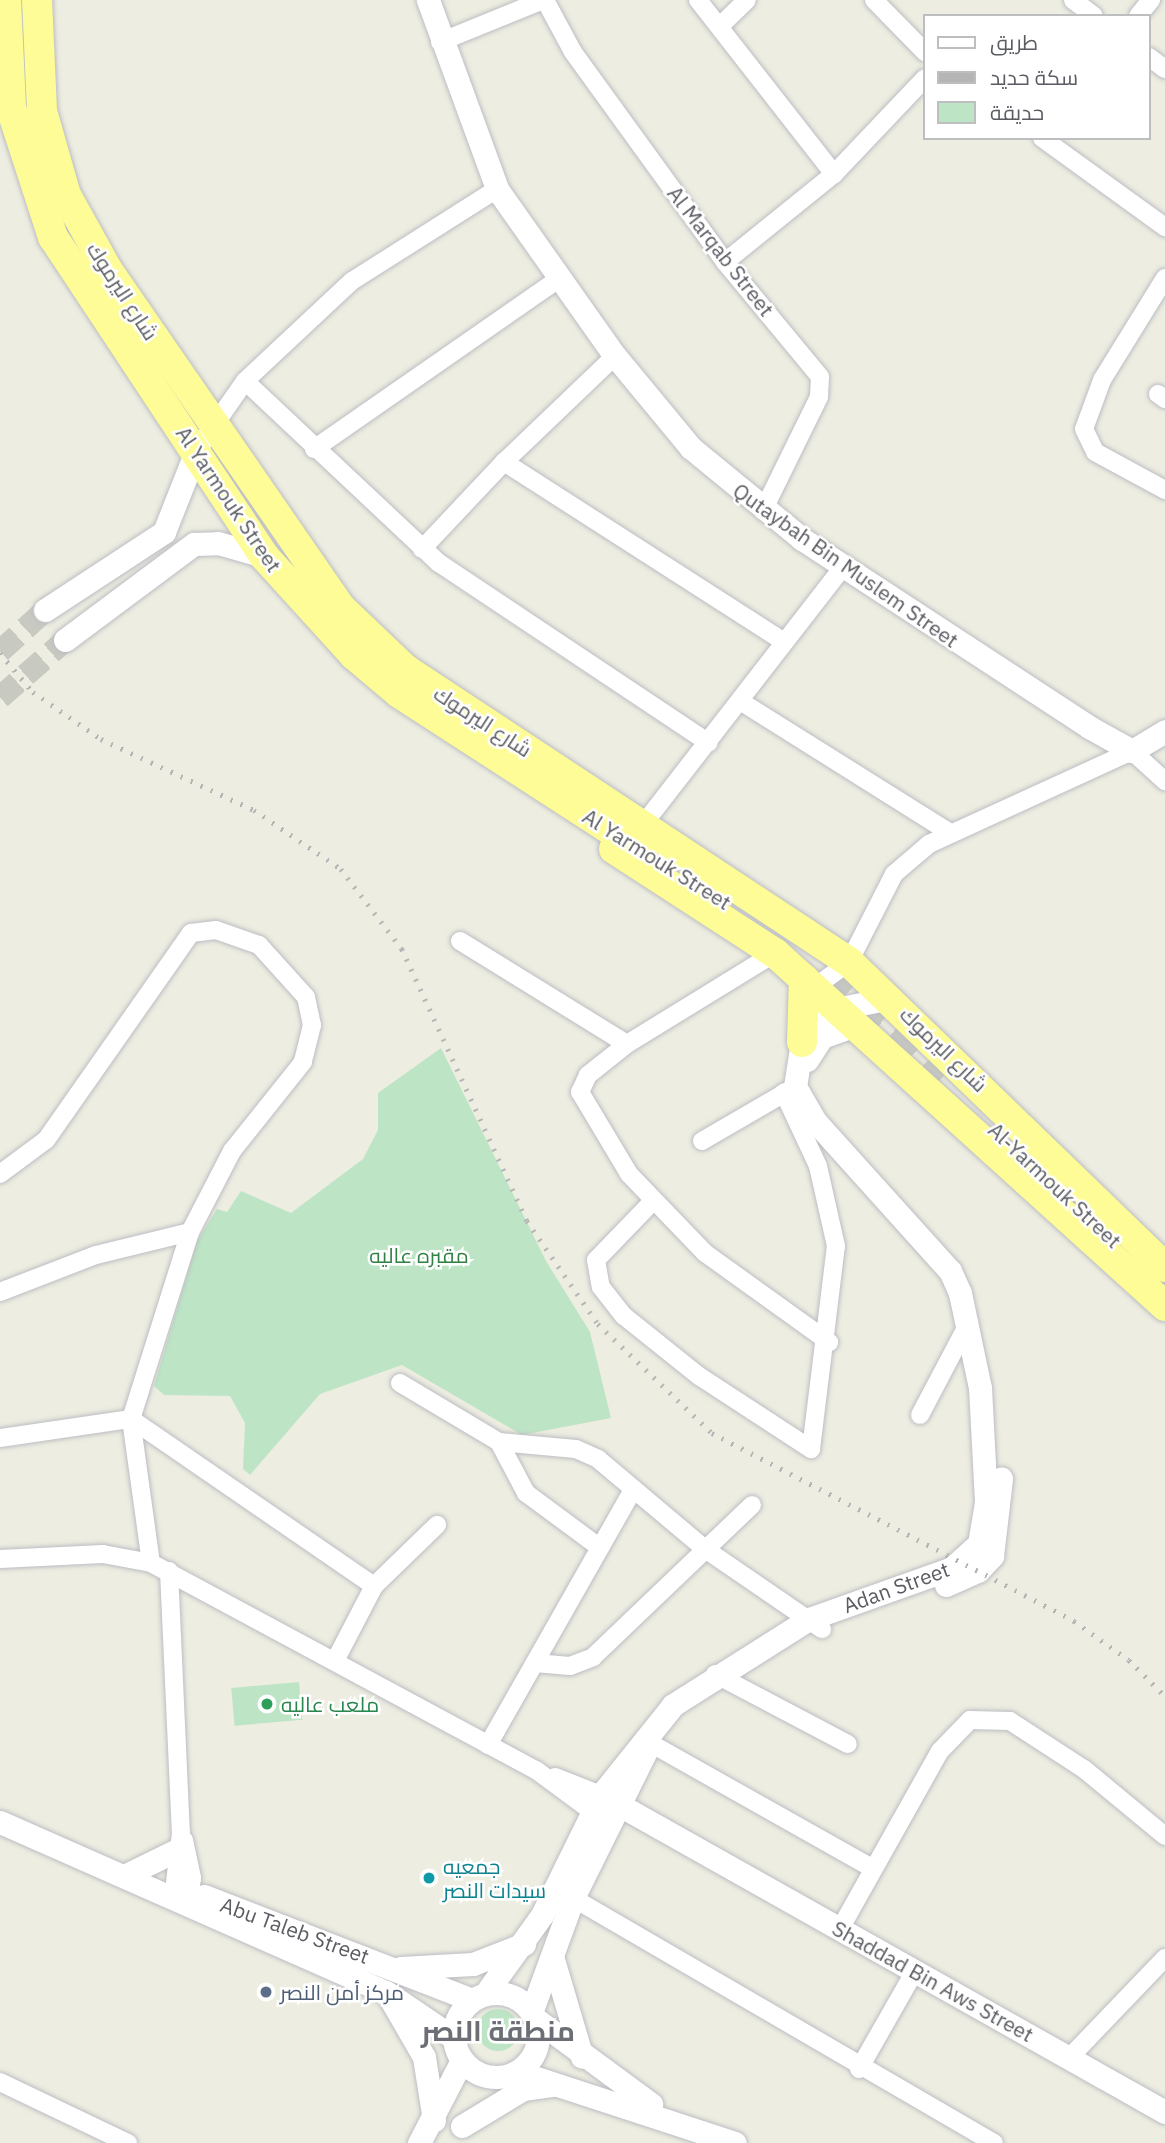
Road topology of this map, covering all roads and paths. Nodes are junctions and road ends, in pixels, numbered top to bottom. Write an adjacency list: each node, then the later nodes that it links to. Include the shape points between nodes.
1 (6, 0): 25 (highway, Al Yarmouk Street, via 11,108 38,202 77,277)
2 (37, 0): 25 (highway, شارع اليرموك, via 42,111 66,195)
3 (428, 0): 13 (street, Qutaybah Bin Muslem Street)
4 (544, 0): 13 (street); 20 (street, Al Marqab Street, via 573,51)
5 (698, 0): 12 (street)
6 (747, 0): 12 (street)
7 (874, 0): 14 (street)
8 (1073, 0): 10 (street)
9 (1151, 0): 11 (street)
10 (1091, 14)
11 (1140, 14)
12 (720, 26): 17 (street)
13 (440, 42): 18 (street, Qutaybah Bin Muslem Street)
14 (923, 50)
15 (923, 80): 17 (street)
16 (1045, 140): 19 (street)
17 (834, 174): 20 (street)
18 (497, 189): 22 (street, Qutaybah Bin Muslem Street); 24 (street, via 352,281)
19 (1165, 227)
20 (725, 262): 29 (street, Al Marqab Street, via 820,377 819,397)
21 (1165, 278): 28 (street, via 1101,380 1084,429 1095,452)
22 (559, 279): 23 (street, Qutaybah Bin Muslem Street); 26 (street)
23 (615, 356): 27 (street); 29 (street, Qutaybah Bin Muslem Street, via 691,448)
24 (245, 382): 25 (street); 26 (street)
25 (203, 438): 31 (highway, Al Yarmouk Street); 33 (street, via 180,505 164,532); 42 (highway, شارع اليرموك, via 329,592 405,669)
26 (314, 449): 30 (street)
27 (505, 462): 30 (street); 35 (street)
28 (1165, 490)
29 (763, 511): 32 (street, Qutaybah Bin Muslem Street)
30 (422, 548): 39 (street)
31 (264, 556): 34 (street, via 218,543 194,544); 37 (highway, Al Yarmouk Street, via 354,655)
32 (842, 568): 35 (street); 40 (street, Qutaybah Bin Muslem Street)
33 (45, 610)
34 (65, 640)
35 (783, 642): 36 (street)
36 (740, 701): 39 (street); 43 (street)
37 (451, 731): 45 (highway, via 470,756); 46 (highway, Al Yarmouk Street, via 786,940)
38 (1165, 731): 40 (street)
39 (709, 743): 42 (street)
40 (1132, 751): 41 (street); 43 (street)
41 (1165, 781)
42 (642, 826): 46 (highway, شارع اليرموك)
43 (949, 832): 46 (street, via 900,867)
44 (460, 941): 50 (street)
45 (775, 953): 46 (highway); 50 (street)
46 (831, 988): 47 (highway, شارع اليرموك); 47 (street); 49 (highway); 51 (highway); 53 (street, via 822,1037)
47 (891, 998): 48 (highway, شارع اليرموك)
48 (933, 1037): 51 (highway, via 911,1048); 58 (highway, شارع اليرموك)
49 (802, 1042): 53 (street)
50 (627, 1044): 56 (street, via 588,1075 580,1092 603,1139)
51 (901, 1064): 61 (highway)
52 (942, 1078): 60 (highway, Al-Yarmouk Street)
53 (794, 1088): 54 (street); 62 (street, Adan Street, via 815,1121 950,1272); 63 (street, via 833,1221); 78 (street, Adan Street, via 966,1280 989,1342 999,1432 1000,1525 986,1564)
54 (702, 1141)
55 (0, 1174): 57 (street, via 46,1140 191,933 231,934 266,950 297,983 311,1012 311,1038 296,1075 239,1141)
56 (653, 1201): 63 (street, via 719,1267); 63 (street, via 596,1259 601,1287 624,1316 699,1376 811,1448)
57 (190, 1232): 59 (street, via 96,1255); 66 (street)
58 (1165, 1267)
59 (0, 1292)
60 (1165, 1294)
61 (1165, 1306)
62 (969, 1322): 65 (street); 78 (street, Adan Street, via 984,1433 979,1544 952,1568)
63 (829, 1342)
64 (400, 1383): 68 (street)
65 (920, 1415)
66 (131, 1419): 67 (street); 75 (street); 77 (street)
67 (0, 1438)
68 (499, 1442): 69 (street, via 576,1449 610,1467); 72 (street, via 526,1493)
69 (632, 1492): 72 (street); 73 (street)
70 (752, 1505): 73 (street)
71 (437, 1525): 77 (street)
72 (599, 1547): 80 (street)
73 (705, 1549): 78 (street); 80 (street, via 593,1657 570,1666)
74 (0, 1559): 75 (street, Shaddad Bin Aws Street, via 103,1554)
75 (151, 1563): 76 (street, Shaddad Bin Aws Street)
76 (169, 1571): 79 (street, Shaddad Bin Aws Street); 88 (street)
77 (374, 1586): 79 (street)
78 (815, 1624): 81 (street, Adan Street)
79 (336, 1659): 84 (street, Shaddad Bin Aws Street)
80 (535, 1663): 84 (street)
81 (720, 1677): 82 (street, Adan Street); 83 (street); 85 (street, Adan Street, via 655,1723)
82 (650, 1743): 85 (street, Adan Street); 89 (street)
83 (848, 1744)
84 (488, 1745): 85 (street, Shaddad Bin Aws Street)
85 (606, 1807): 92 (street, Adan Street); 93 (street, Shaddad Bin Aws Street); 94 (street, Adan Street)
86 (0, 1822): 90 (street, Abu Taleb Street)
87 (1165, 1836): 89 (street, via 1010,1721 982,1717 951,1736)
88 (180, 1841): 90 (street); 91 (street)
89 (870, 1867): 93 (street)
90 (126, 1875): 91 (street, Abu Taleb Street)
91 (177, 1894): 97 (street, Abu Taleb Street); 99 (street, Abu Taleb Street)
92 (573, 1898): 95 (street, Adan Street); 105 (street, via 714,1975)
93 (840, 1929): 98 (street, Shaddad Bin Aws Street)
94 (524, 1944): 97 (street, via 473,1964); 100 (street, Adan Street)
95 (552, 1955): 101 (street, Adan Street); 103 (street)
96 (1165, 1958): 104 (street)
97 (395, 1968): 100 (street, Abu Taleb Street)
98 (915, 1971): 104 (street, Shaddad Bin Aws Street); 105 (street)
99 (386, 1992): 102 (street, Abu Taleb Street); 110 (street, via 424,2057)
100 (478, 1996): 101 (street, via 518,1998); 102 (street)
101 (534, 2015): 103 (street); 106 (street, via 532,2058)
102 (458, 2049): 106 (street, via 483,2074); 110 (street)
103 (582, 2057): 111 (street)
104 (1070, 2057): 109 (street, Shaddad Bin Aws Street)
105 (859, 2069): 116 (street)
106 (514, 2073): 108 (street); 112 (street)
107 (0, 2082): 113 (street)
108 (559, 2084): 111 (street); 112 (street, via 523,2089)
109 (1165, 2112)
110 (434, 2120): 114 (street)
111 (687, 2125): 115 (street)
112 (456, 2134)
113 (128, 2143)
114 (419, 2143)
115 (735, 2143)
116 (994, 2143)

